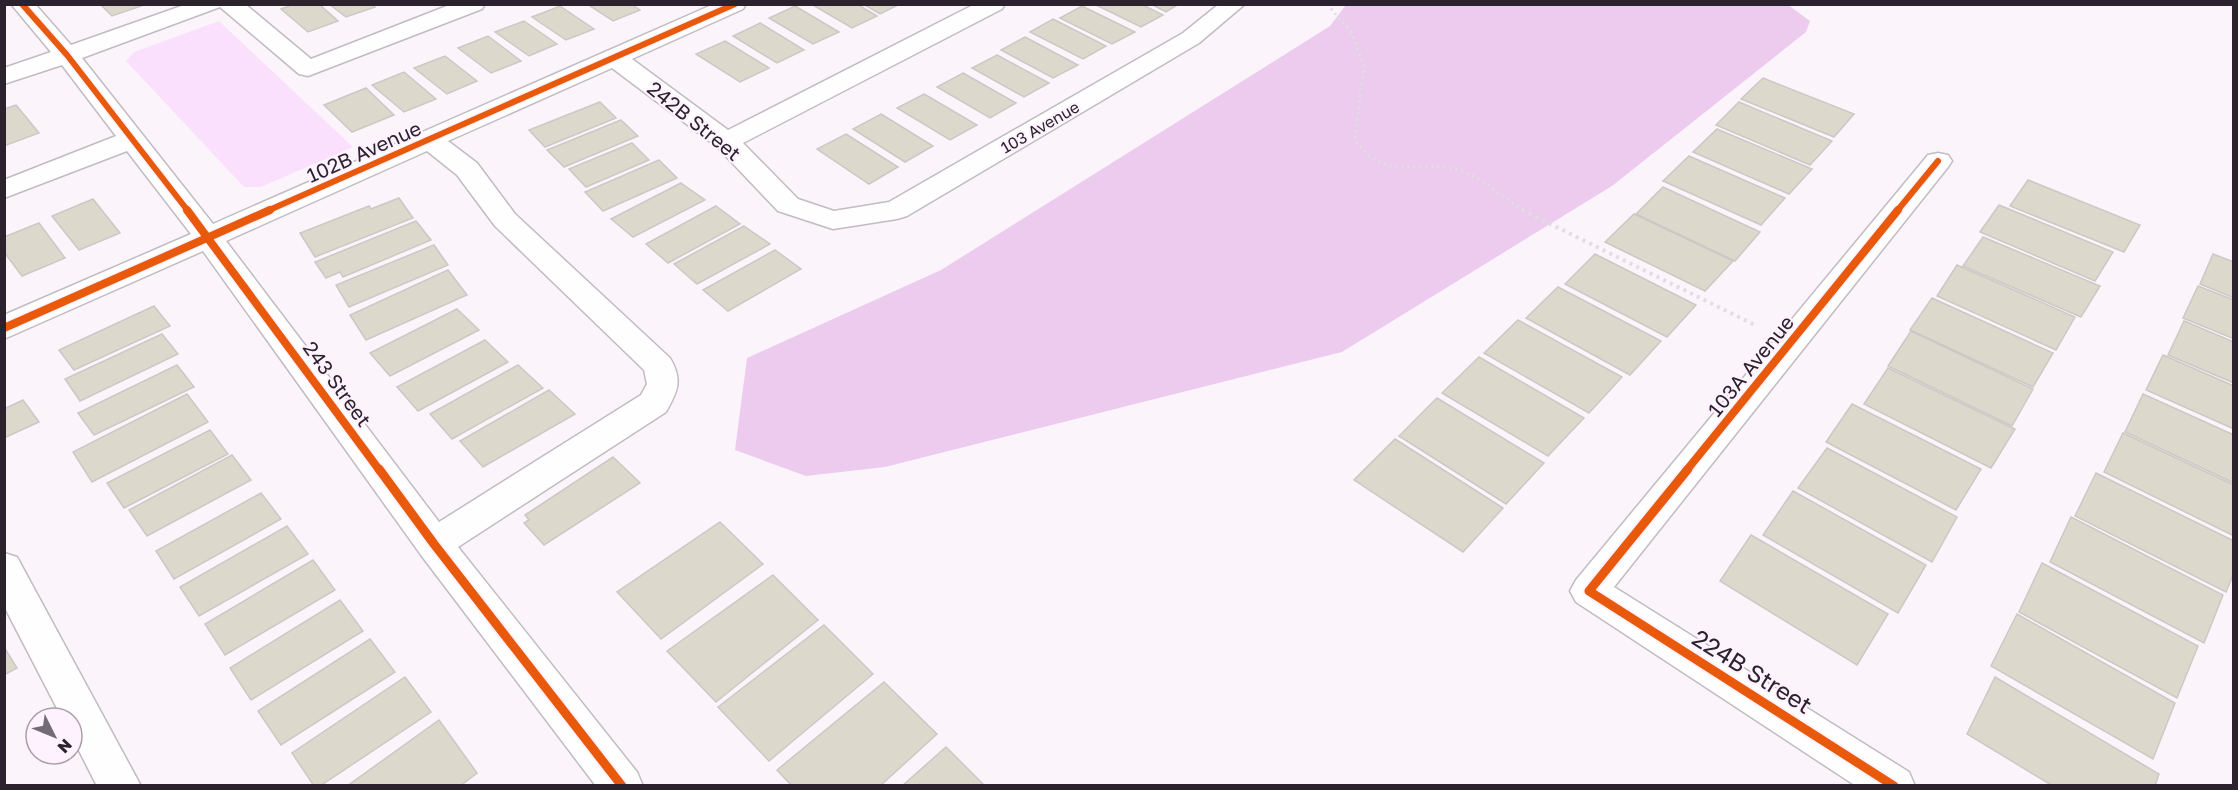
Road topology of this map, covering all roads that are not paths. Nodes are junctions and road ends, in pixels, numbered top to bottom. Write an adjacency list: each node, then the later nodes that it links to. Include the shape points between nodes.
1 (22, 4): 8 (street, 243 Street)
2 (211, 4): 8 (street)
3 (230, 4): 4 (street, via 309,69)
4 (474, 4)
5 (735, 4): 9 (street, 102B Avenue)
6 (994, 4): 13 (street)
7 (1234, 4): 16 (street, 103 Avenue, via 1191,38 897,210)
8 (67, 55): 10 (street); 11 (street, 243 Street)
9 (615, 58): 12 (street, 102B Avenue); 13 (street, 242B Street)
10 (4, 77)
11 (131, 140): 15 (street); 17 (street, 243 Street)
12 (431, 141): 17 (street, 102B Avenue); 19 (street, via 467,169 505,220 659,366 663,384 654,403)
13 (726, 141): 16 (street, 242B Street, via 788,205)
14 (1938, 161): 21 (street, 103A Avenue)
15 (4, 190)
16 (833, 220)
17 (208, 238): 18 (street, 102B Avenue); 19 (street, 243 Street)
18 (4, 328)
19 (434, 544): 23 (street, 243 Street)
20 (4, 568): 22 (street)
21 (1589, 591): 24 (street, 224B Street)
22 (120, 786)
23 (622, 786)
24 (1894, 786)

